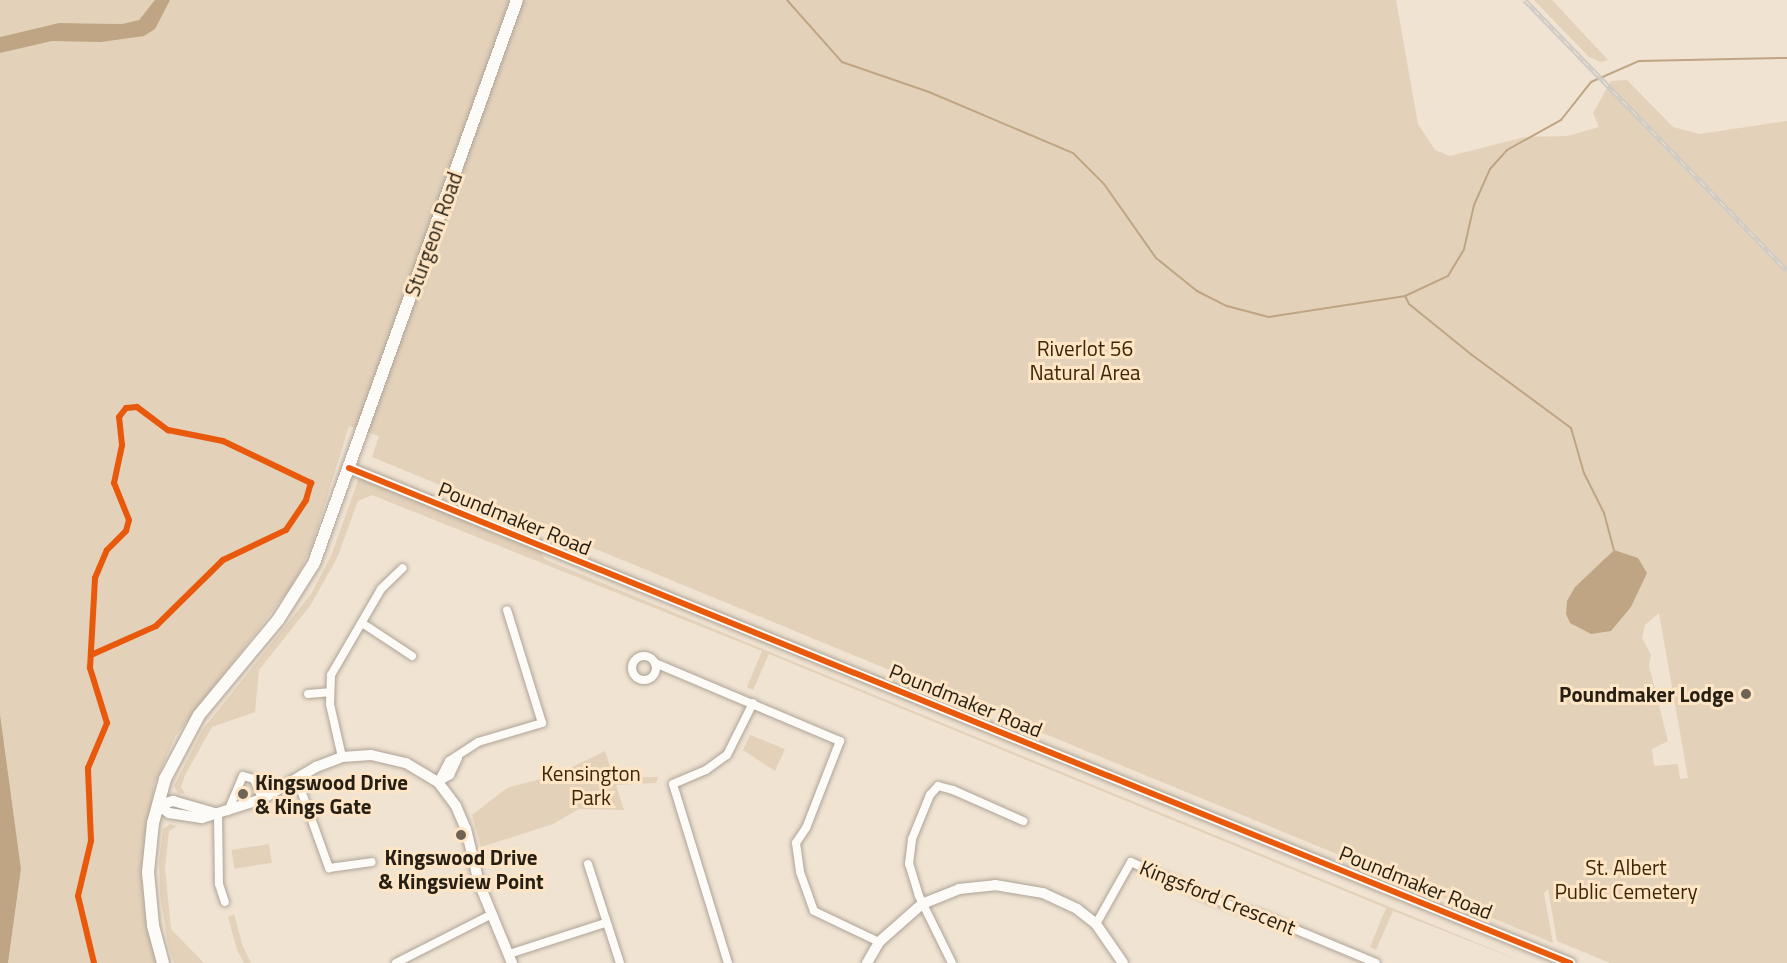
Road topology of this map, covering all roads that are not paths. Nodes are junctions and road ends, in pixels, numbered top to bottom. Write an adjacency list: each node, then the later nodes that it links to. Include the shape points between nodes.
1 (517, 0): 2 (main road, Sturgeon Road)
2 (349, 468): 15 (main road, Sturgeon Road, via 306,579 192,726 174,758); 35 (street, Poundmaker Road)
3 (403, 567): 5 (street, via 381,589)
4 (507, 610): 13 (street, via 542,723 478,742 458,758 450,775)
5 (362, 623): 6 (street); 8 (street, via 337,659)
6 (412, 656)
7 (655, 663): 10 (street)
8 (329, 692): 9 (street); 11 (street)
9 (308, 694)
10 (753, 703): 25 (street, via 840,741 806,828 796,843 800,872 814,911); 31 (street, via 727,755 706,770 673,784)
11 (342, 757): 12 (street); 13 (street, via 389,757)
12 (297, 779): 14 (street); 18 (street, via 329,868)
13 (438, 782): 22 (street, via 462,819)
14 (262, 799): 16 (street); 16 (street, via 254,779 243,776)
15 (158, 805): 16 (street, via 173,801); 28 (main road, Sturgeon Road, via 149,854 148,887)
16 (223, 813): 20 (street, via 219,884)
17 (1023, 821): 21 (street, via 938,786 930,795 910,847 910,872)
18 (372, 862)
19 (588, 864): 23 (street)
20 (225, 902)
21 (922, 904): 24 (street, via 959,889 1007,885 1055,897); 25 (street); 33 (street)
22 (492, 914): 26 (street); 29 (street)
23 (605, 923): 26 (street); 30 (street)
24 (1096, 924): 27 (street, Kingsford Crescent, via 1131,862 1193,892 1263,916); 34 (street)
25 (879, 942): 32 (street)
26 (511, 958)
27 (1372, 962)
28 (163, 963)
29 (397, 963)
30 (620, 963)
31 (728, 963)
32 (867, 963)
33 (952, 963)
34 (1123, 963)
35 (1570, 963)

